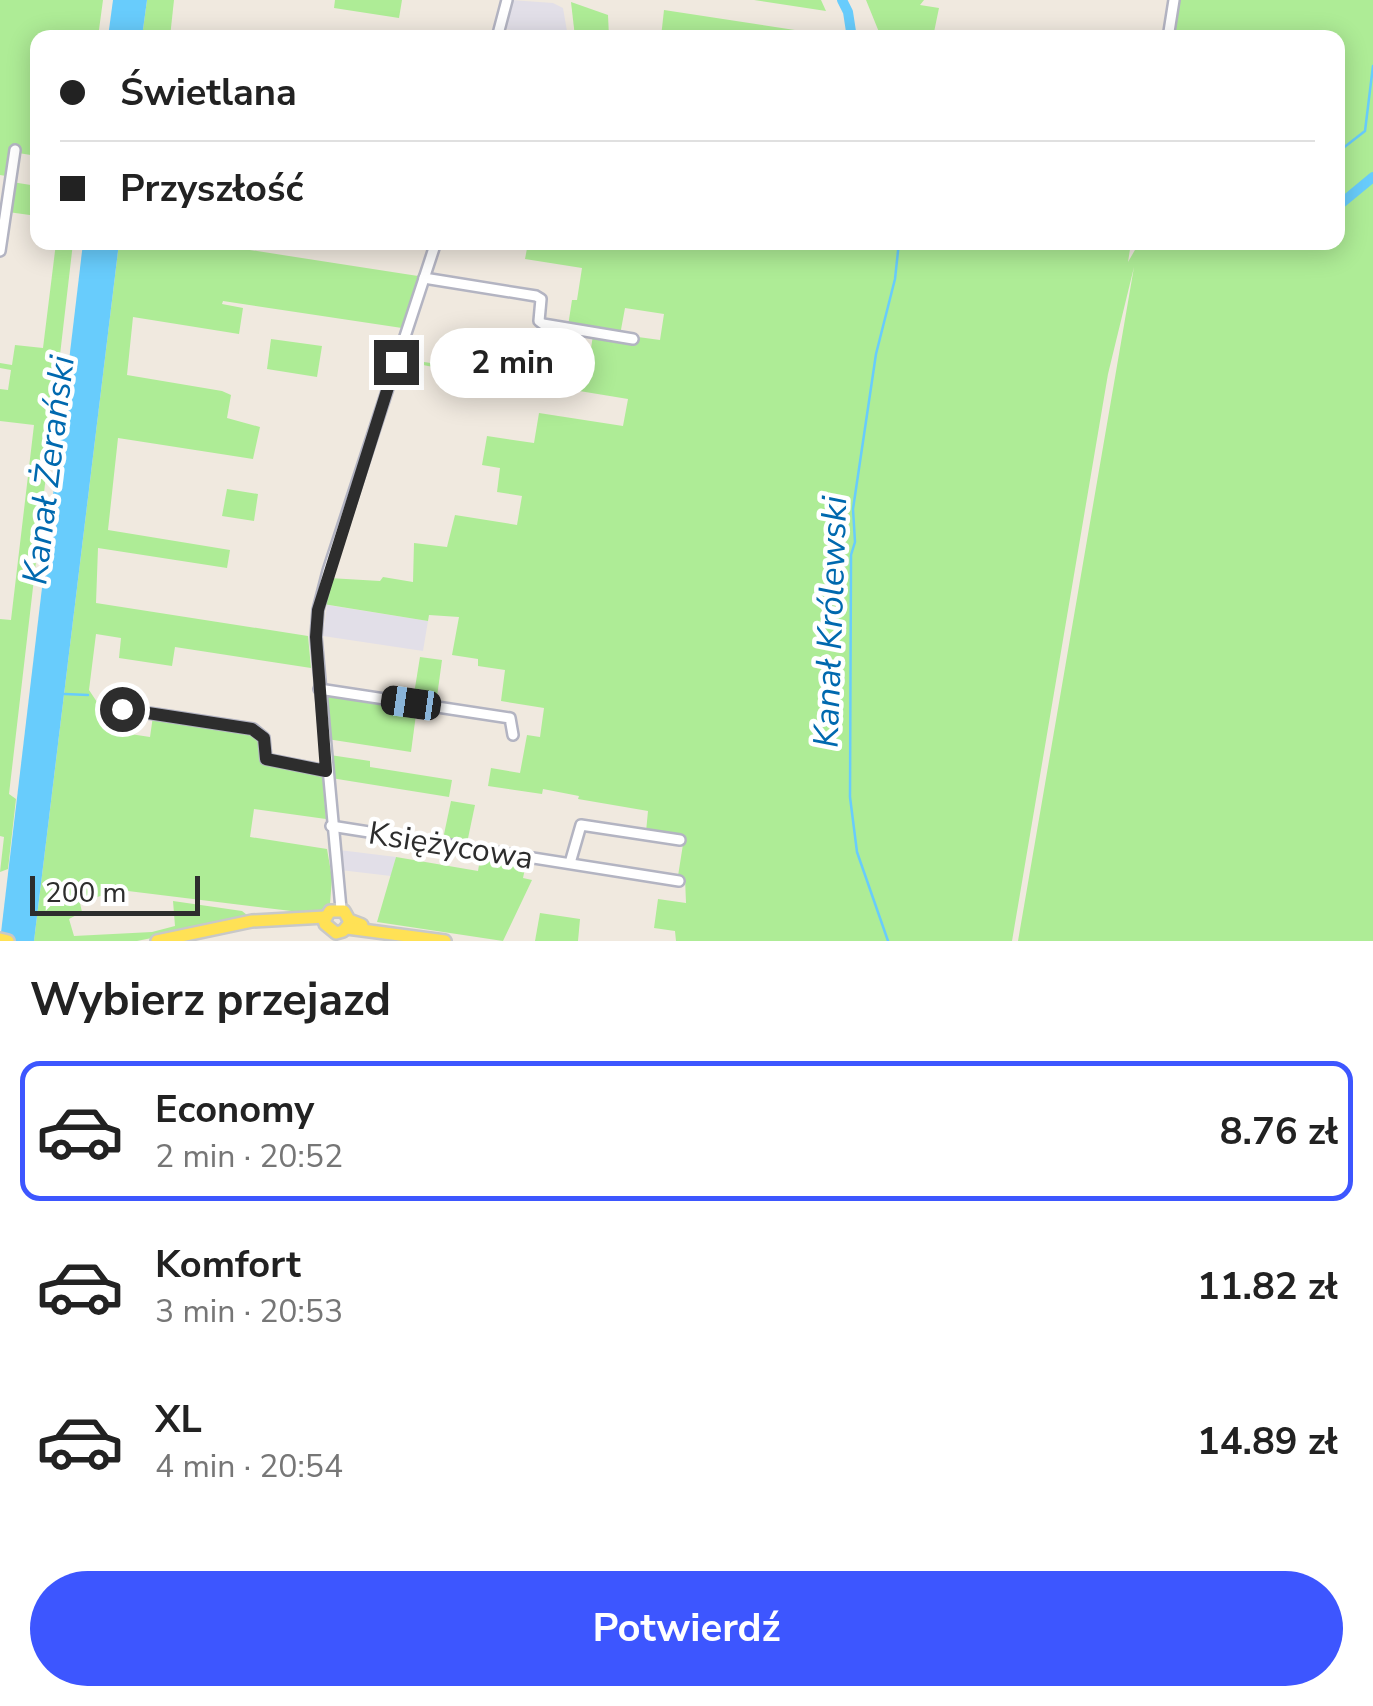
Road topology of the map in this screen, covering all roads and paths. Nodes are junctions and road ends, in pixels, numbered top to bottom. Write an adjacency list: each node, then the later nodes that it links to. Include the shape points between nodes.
1 (507, 0): 3 (street)
2 (1174, 0): 4 (street)
3 (499, 30)
4 (1169, 30)
5 (15, 150): 7 (street)
6 (433, 250): 8 (street)
7 (0, 251)
8 (424, 278): 9 (street, via 536,296 542,299 542,324); 10 (street, via 322,592)
9 (632, 340)
10 (318, 689): 12 (street, via 510,718); 13 (street)
11 (122, 709): 13 (street, via 252,729 264,738 266,759)
12 (513, 735)
13 (326, 771): 14 (street)
14 (331, 826): 16 (street, Księżycowa); 18 (street)
15 (680, 840): 16 (street, Księżycowa, via 581,826)
16 (570, 863): 17 (street, Księżycowa)
17 (679, 881)
18 (338, 925): 21 (main road, via 252,921); 22 (main road)
19 (0, 939): 20 (main road)
20 (8, 941)
21 (157, 941)
22 (445, 941)

